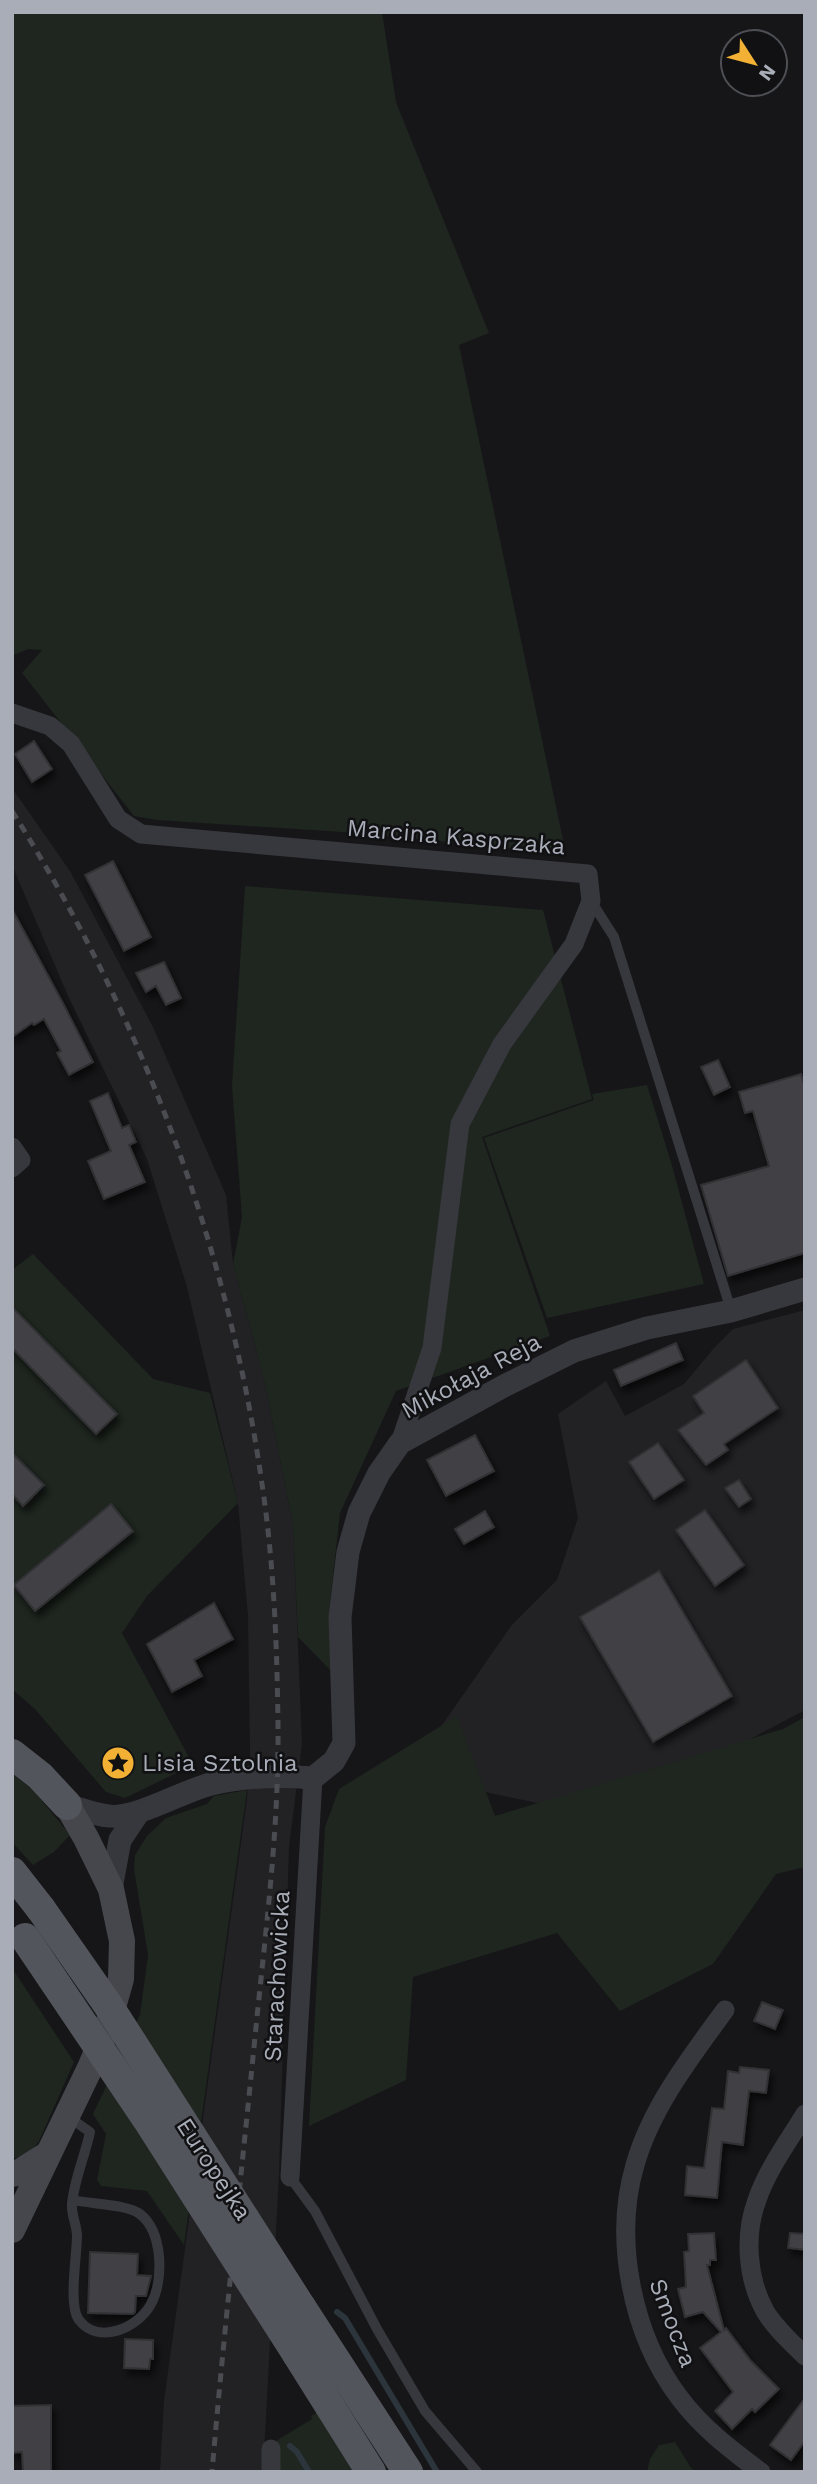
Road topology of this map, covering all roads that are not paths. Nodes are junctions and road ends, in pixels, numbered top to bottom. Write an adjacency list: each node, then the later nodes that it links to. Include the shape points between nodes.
1 (12, 713): 2 (street, Marcina Kasprzaka, via 50,726 71,744 118,819 141,834 588,874)
2 (591, 901): 6 (lane, via 614,937); 7 (street, via 574,944 502,1044 460,1124 432,1348)
3 (12, 1147): 4 (street, via 22,1160)
4 (12, 1168)
5 (805, 1289): 6 (street, Mikołaja Reja)
6 (731, 1311): 7 (street, Mikołaja Reja, via 647,1328 574,1351)
7 (400, 1443): 9 (street, Mikołaja Reja, via 359,1513 348,1552 340,1617 344,1743 334,1761)
8 (12, 1754): 10 (main road)
9 (313, 1778): 11 (street, via 266,1776 212,1784); 20 (street, Starachowicka)
10 (67, 1805): 11 (street, via 111,1817); 13 (main road)
11 (138, 1813): 13 (street, via 120,1840)
12 (12, 1872): 27 (main road, Europejka, bridge, via 108,2005)
13 (111, 1889): 17 (main road, via 122,1941 121,1979 108,2025)
14 (19, 1930): 26 (main road, Europejka, bridge, via 140,2108)
15 (725, 2010): 29 (street, Smocza, via 653,2119 635,2165 624,2218 626,2263 635,2302 668,2382 707,2428)
16 (805, 2114): 23 (street, via 756,2201 750,2236 750,2266 765,2311)
17 (66, 2116): 18 (main road); 21 (lane, via 90,2132)
18 (48, 2154): 19 (main road); 22 (main road)
19 (12, 2174)
20 (290, 2177): 28 (lane, via 315,2211 425,2412)
21 (72, 2200): 21 (lane, via 77,2232 74,2307 80,2321 97,2332 116,2332 150,2306 158,2284 157,2243 142,2215 131,2209)
22 (12, 2230)
23 (805, 2356)
24 (271, 2449): 25 (street)
25 (271, 2472)
26 (371, 2472)
27 (408, 2472)
28 (477, 2472)
29 (761, 2472)

